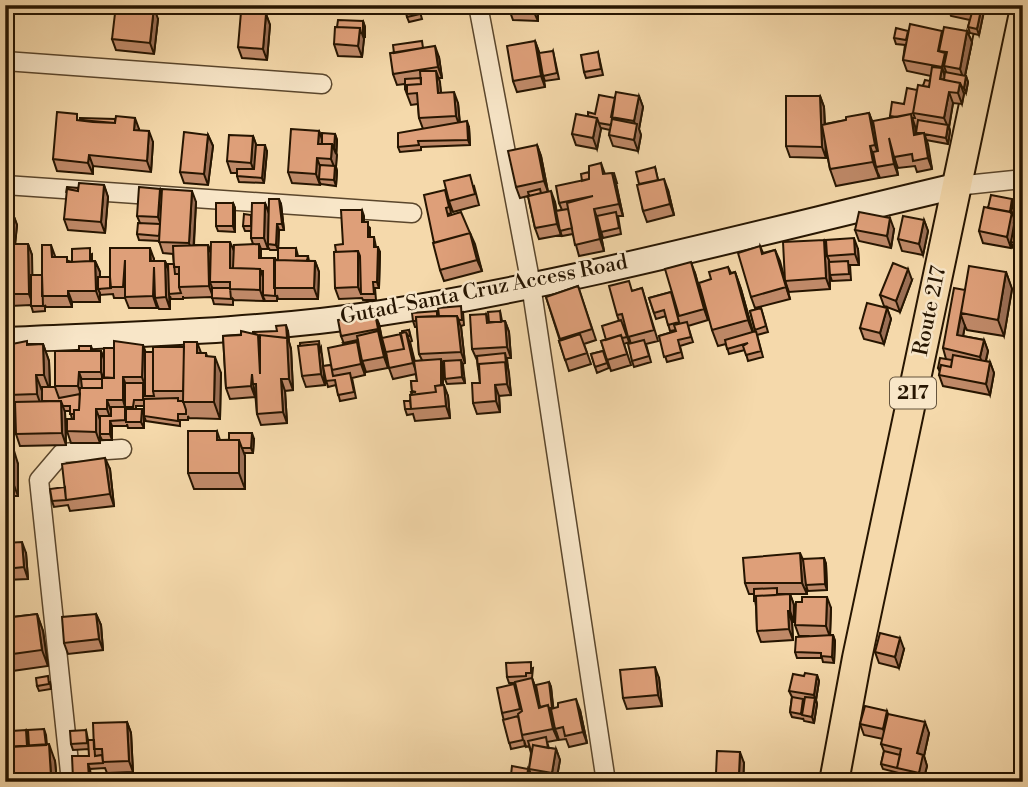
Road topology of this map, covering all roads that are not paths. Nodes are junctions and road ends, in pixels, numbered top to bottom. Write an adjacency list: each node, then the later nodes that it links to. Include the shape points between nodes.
1 (478, 5): 9 (street)
2 (995, 5): 7 (main road, Route 217 / 217)
3 (5, 61): 4 (street)
4 (322, 84)
5 (1023, 179): 7 (street)
6 (5, 185): 8 (street)
7 (956, 186): 9 (main road, Gutad-Santa Cruz Access Road); 14 (main road, Route 217 / 217)
8 (412, 213)
9 (531, 285): 10 (main road, Gutad-Santa Cruz Access Road, via 381,313 256,328); 13 (street)
10 (5, 340)
11 (122, 449): 12 (street, via 62,453 39,480)
12 (71, 782)
13 (606, 782)
14 (834, 782)

